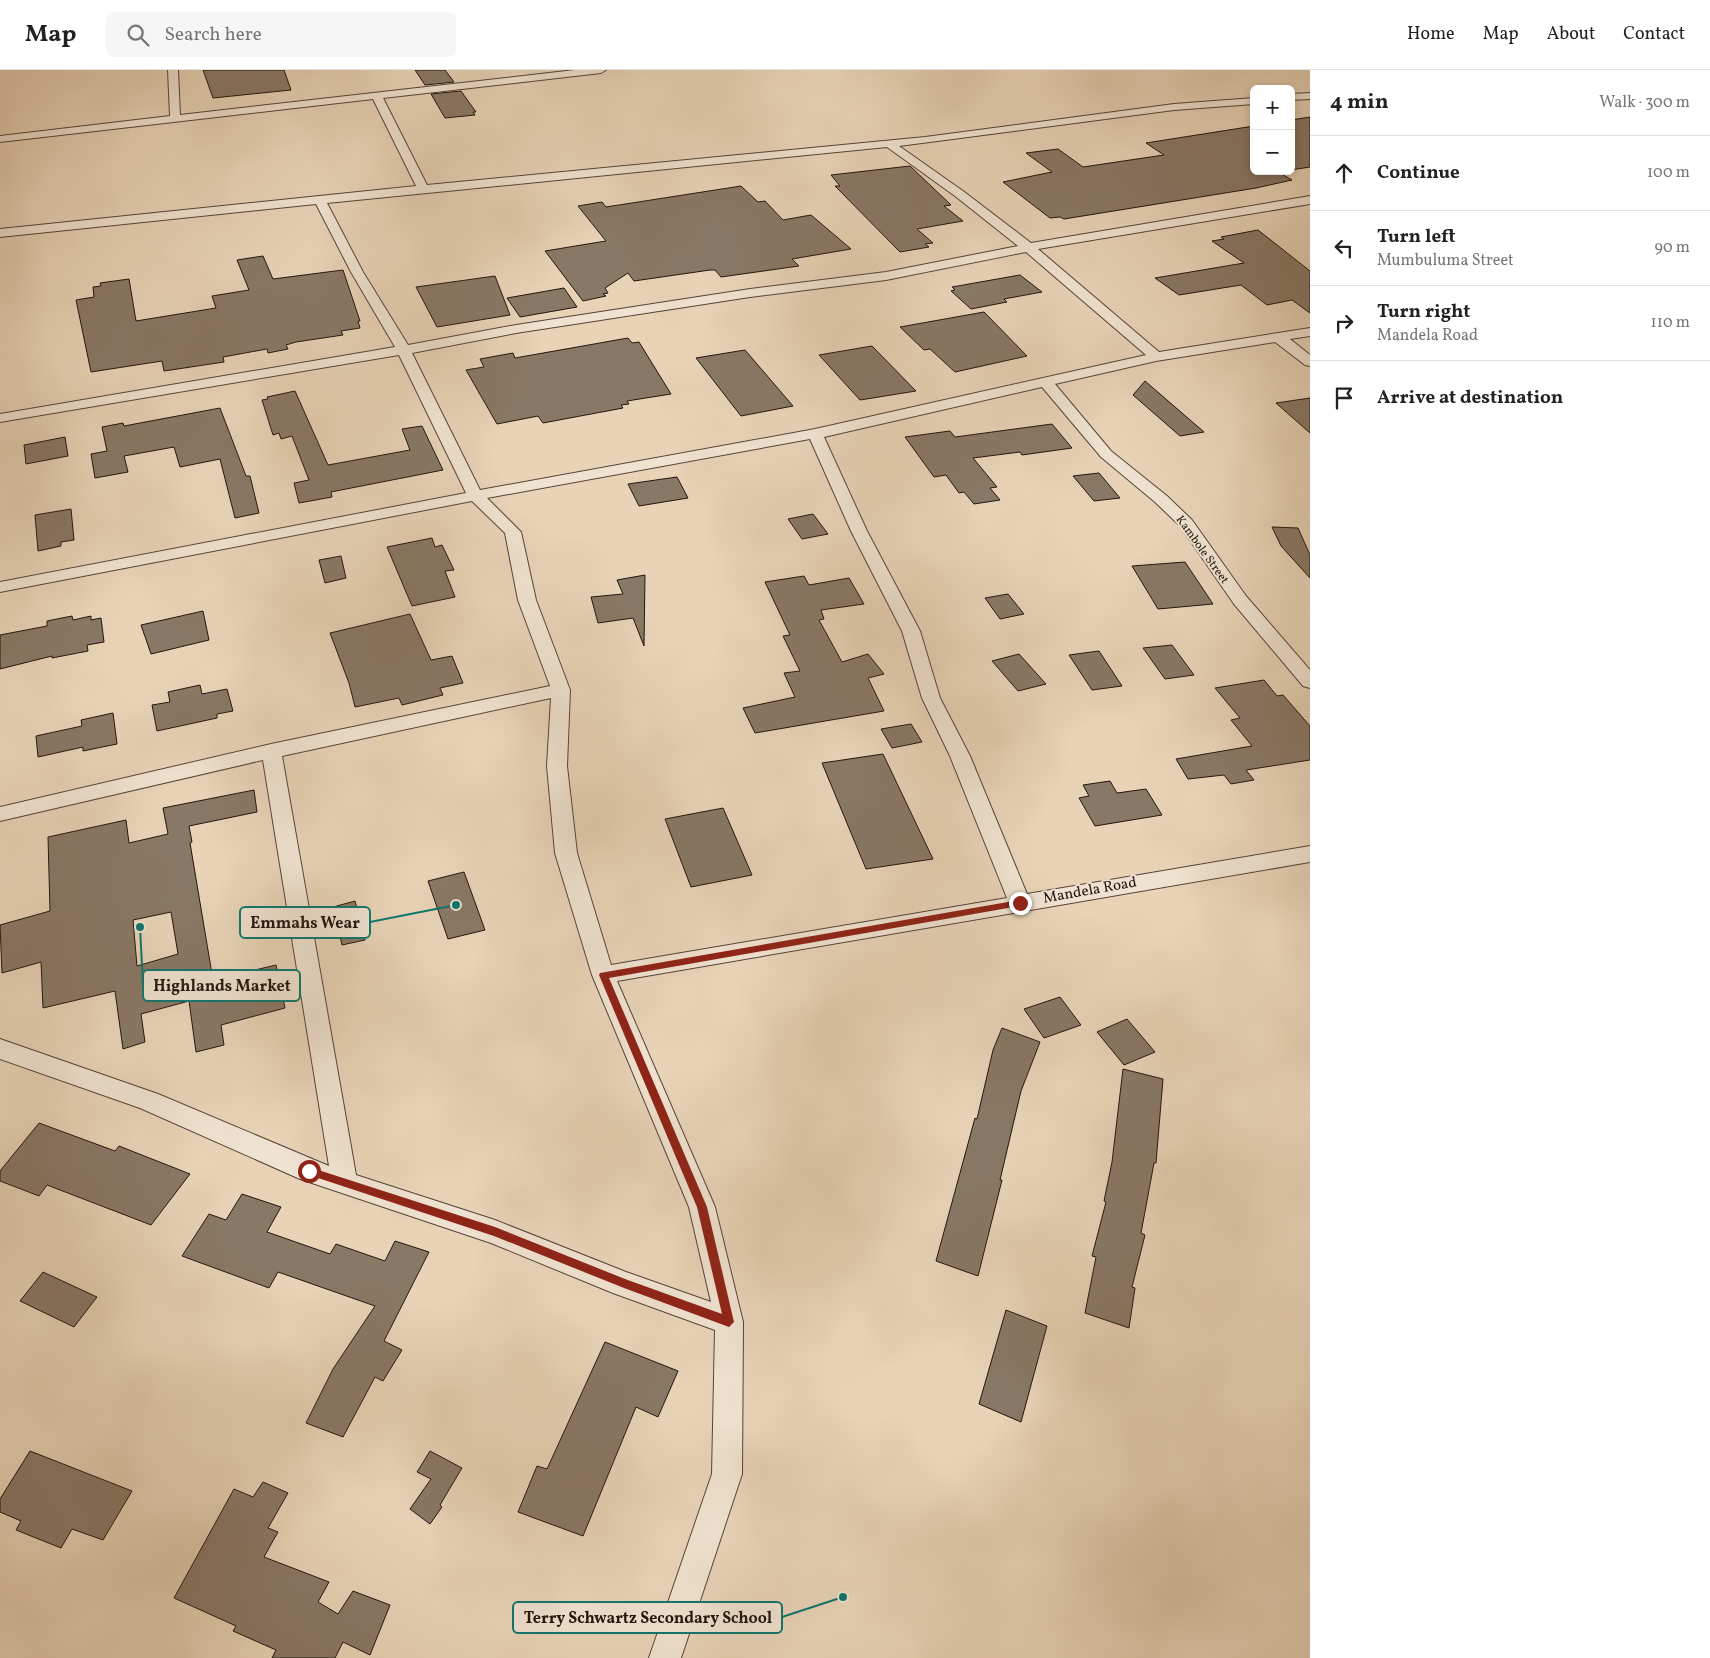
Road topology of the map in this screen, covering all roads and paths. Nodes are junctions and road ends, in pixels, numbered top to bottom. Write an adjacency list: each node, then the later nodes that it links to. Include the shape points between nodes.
1 (172, 70): 7 (street)
2 (601, 70): 3 (street)
3 (377, 96): 7 (street); 10 (street)
4 (1310, 96): 5 (street)
5 (1295, 98)
6 (1250, 101): 9 (street, via 1165,108)
7 (175, 119): 8 (street)
8 (0, 139)
9 (889, 144): 10 (street); 14 (street, via 962,194)
10 (423, 189): 11 (street)
11 (320, 200): 13 (street); 17 (street, via 357,272)
12 (1310, 200): 14 (street)
13 (0, 233)
14 (1030, 247): 17 (street, via 886,276 750,293 516,329); 18 (street)
15 (1310, 332): 16 (street)
16 (1278, 337): 18 (street); 19 (street)
17 (404, 350): 21 (street); 23 (street)
18 (1156, 357): 20 (street)
19 (1310, 362)
20 (1045, 382): 22 (street); 25 (street, Kambole Street, via 1106,454 1186,524 1240,600)
21 (0, 418)
22 (815, 434): 23 (street); 30 (street, via 858,531 912,631 932,698 960,756)
23 (475, 495): 24 (street); 26 (street, via 512,532 527,600)
24 (0, 587)
25 (1310, 682)
26 (561, 690): 27 (street); 31 (street, via 558,766 566,854)
27 (271, 751): 28 (street); 33 (street)
28 (0, 814)
29 (1310, 854): 30 (street, Mandela Road)
30 (1020, 903): 31 (street, Mandela Road)
31 (603, 975): 34 (street, via 702,1207)
32 (0, 1049): 33 (street, via 149,1101 309,1171)
33 (344, 1182): 34 (street, via 495,1232)
34 (729, 1322): 35 (street, via 727,1474)
35 (665, 1658)

